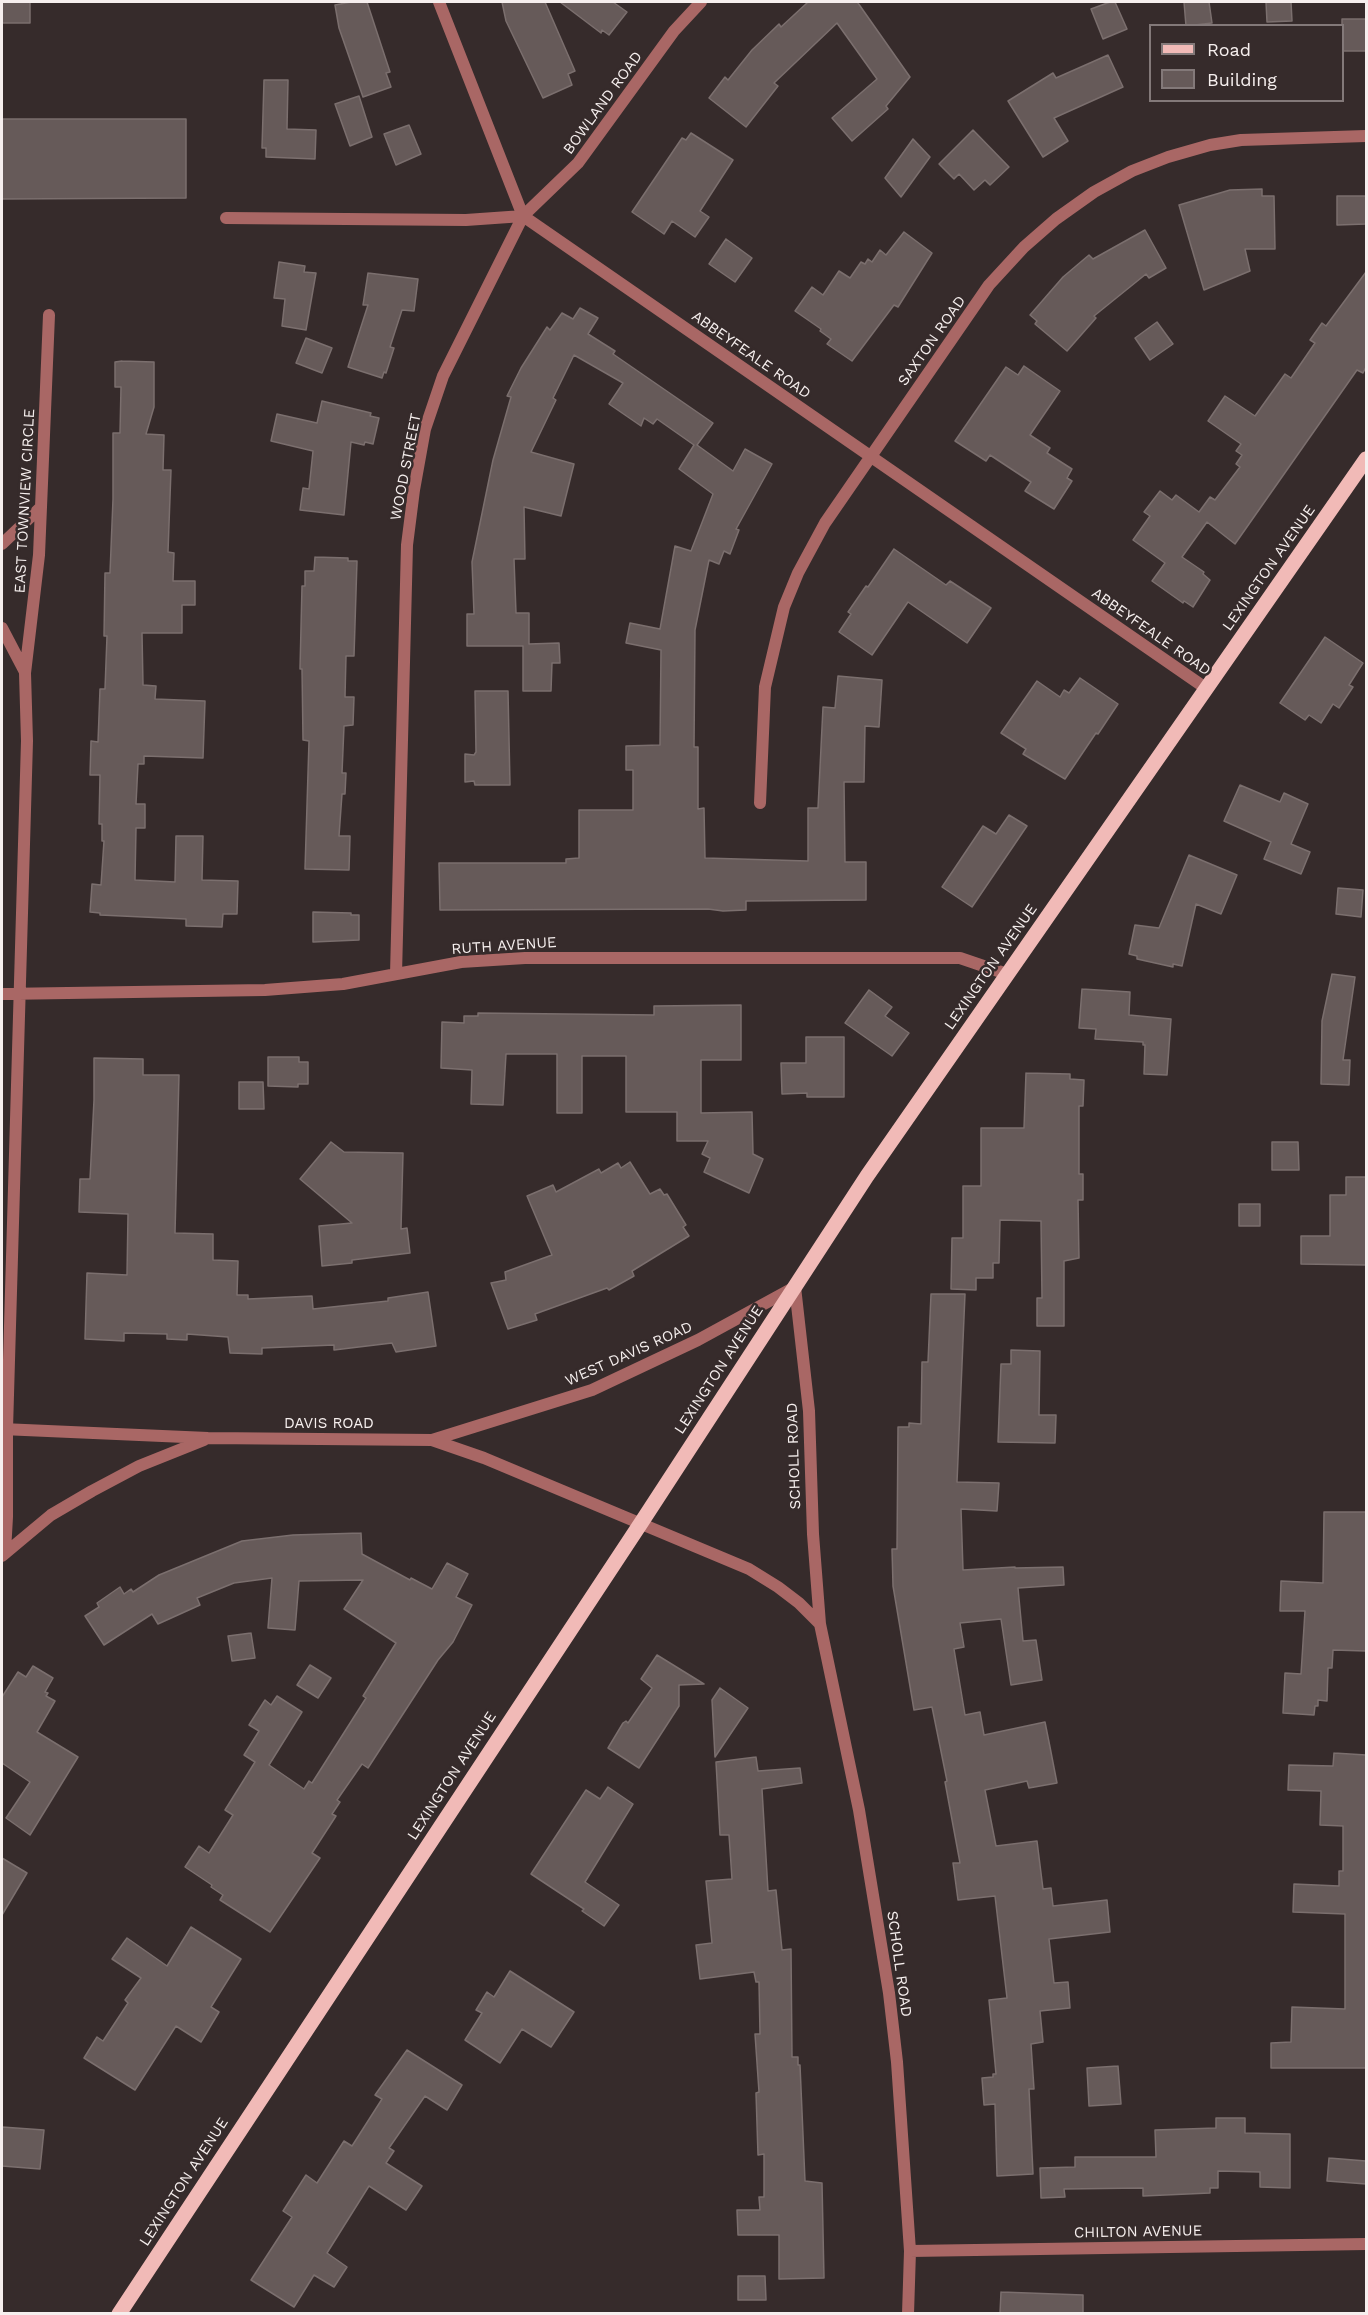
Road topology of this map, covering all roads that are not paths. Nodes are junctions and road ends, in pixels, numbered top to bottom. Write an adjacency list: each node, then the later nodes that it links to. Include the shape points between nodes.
1 (440, 2): 4 (street)
2 (701, 2): 4 (street, BOWLAND ROAD, via 674,31 578,163)
3 (1366, 136): 7 (street, SAXTON ROAD, via 1271,138 1210,145 1132,171 1094,192 1024,247 989,285)
4 (523, 216): 5 (street, via 466,220); 7 (street, ABBEYFEALE ROAD); 15 (street, WOOD STREET, via 443,376 425,429 414,490 407,545)
5 (226, 218)
6 (49, 315): 9 (street, EAST TOWNVIEW CIRCLE)
7 (871, 456): 13 (street, ABBEYFEALE ROAD); 14 (street, SAXTON ROAD, via 825,523 784,607 765,687)
8 (1364, 464): 13 (main road, LEXINGTON AVENUE)
9 (41, 507): 10 (street); 12 (street, EAST TOWNVIEW CIRCLE)
10 (2, 544)
11 (2, 628): 12 (street)
12 (25, 673): 18 (street, EAST TOWNVIEW CIRCLE, via 27,741)
13 (1207, 689): 16 (main road, LEXINGTON AVENUE)
14 (760, 803)
15 (396, 974): 16 (street, RUTH AVENUE, via 461,962 525,958 926,957 960,958); 18 (street, RUTH AVENUE, via 343,984 265,990)
16 (1007, 974): 19 (main road, LEXINGTON AVENUE)
17 (2, 994): 18 (street, RUTH AVENUE)
18 (20, 995): 20 (street, EAST TOWNVIEW CIRCLE)
19 (795, 1287): 22 (street, WEST DAVIS ROAD, via 698,1340 592,1390); 23 (main road, LEXINGTON AVENUE); 25 (street, SCHOLL ROAD, via 809,1411)
20 (4, 1429): 21 (street, DAVIS ROAD); 24 (street, EAST TOWNVIEW CIRCLE, via 7,1517)
21 (208, 1438): 22 (street, DAVIS ROAD); 24 (street, via 139,1466 92,1491 51,1515)
22 (432, 1440): 23 (street, DAVIS ROAD)
23 (641, 1523): 25 (street, via 749,1569 799,1603); 28 (main road, LEXINGTON AVENUE)
24 (3, 1554)
25 (820, 1624): 27 (street, SCHOLL ROAD, via 859,1810 889,1993)
26 (1366, 2244): 27 (street, CHILTON AVENUE)
27 (910, 2251): 29 (street, SCHOLL ROAD)
28 (119, 2313)
29 (908, 2313)

